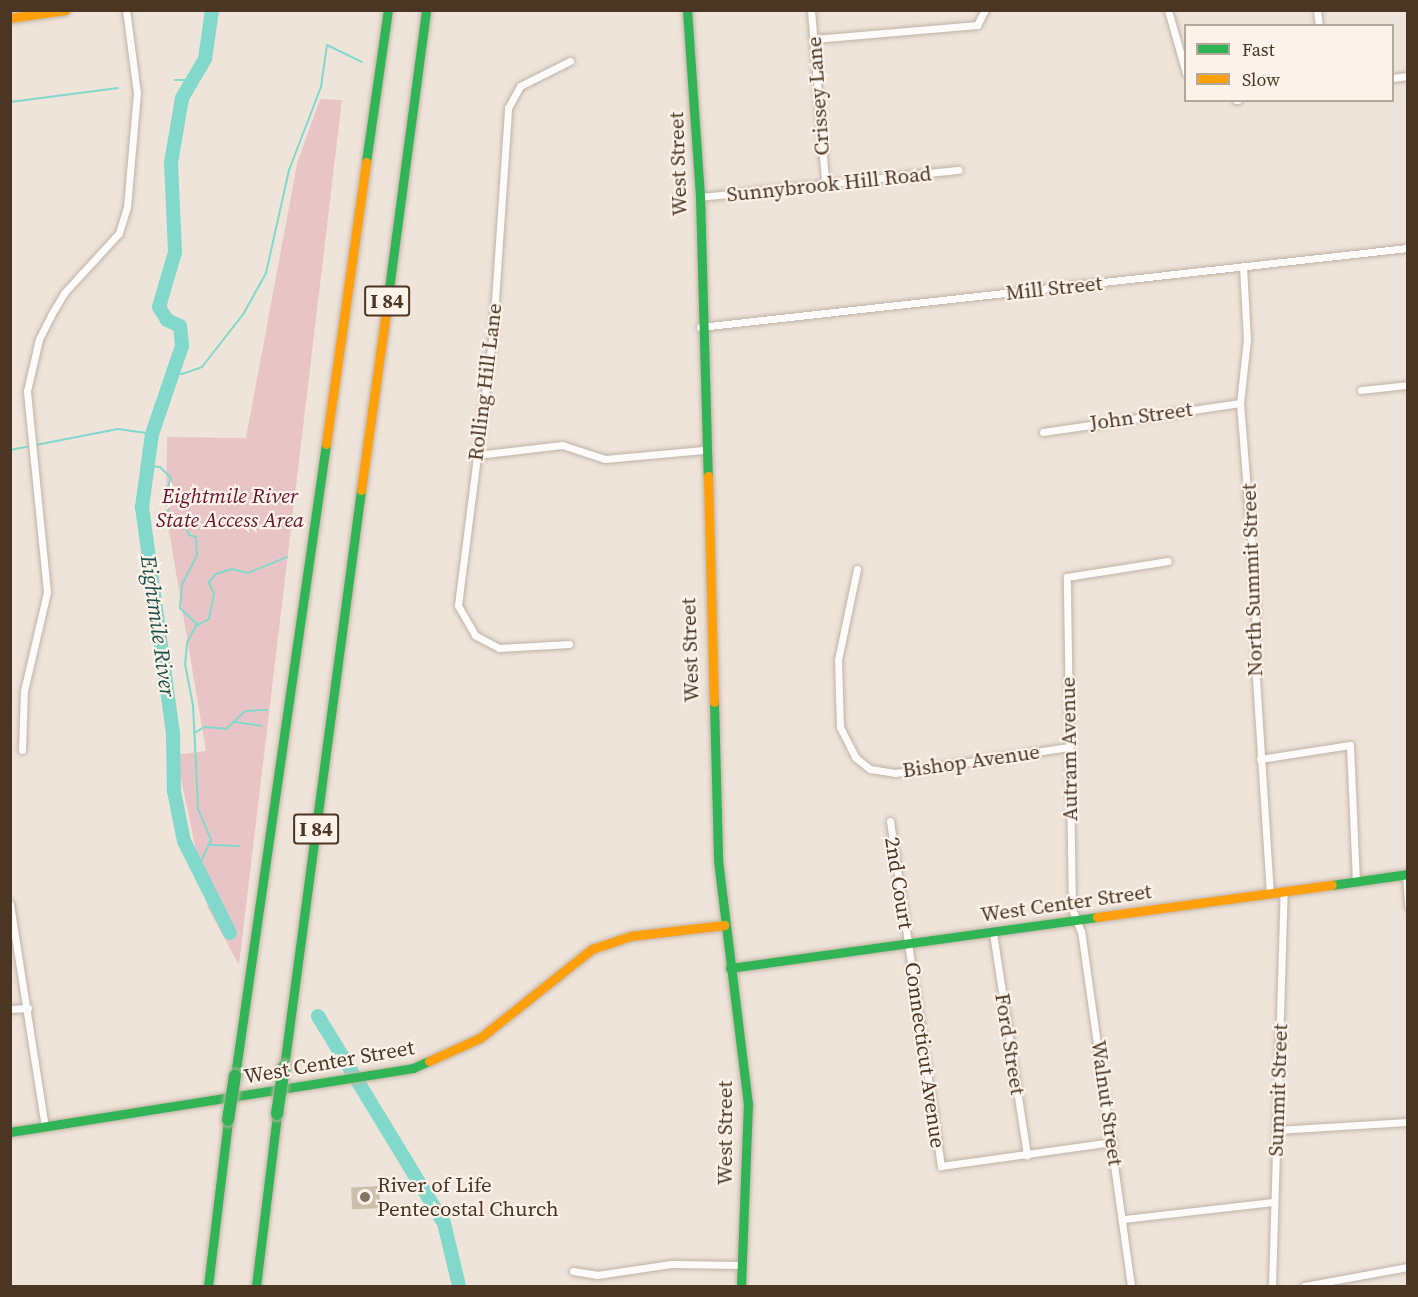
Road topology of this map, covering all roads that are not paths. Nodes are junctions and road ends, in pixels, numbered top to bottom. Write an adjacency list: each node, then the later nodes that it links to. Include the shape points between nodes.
1 (65, 10): 9 (main road)
2 (126, 10): 29 (street, via 137,93 127,207 119,233 64,293 39,339 27,391 47,592 24,691)
3 (388, 10): 56 (main road, I 84, bridge, via 228,1120)
4 (426, 10): 57 (main road, I 84, bridge)
5 (687, 10): 15 (main road, West Street)
6 (811, 10): 10 (street, Crissey Lane)
7 (985, 10): 10 (street, via 977,25)
8 (1168, 10): 12 (street)
9 (10, 18)
10 (814, 39): 14 (street, Crissey Lane)
11 (570, 61): 24 (street, Rolling Hill Lane, via 520,86 507,108 493,330)
12 (1184, 69)
13 (959, 171): 14 (street, Sunnybrook Hill Road)
14 (825, 182): 15 (street, Sunnybrook Hill Road)
15 (700, 197): 18 (main road, West Street)
16 (1407, 248): 17 (street, Mill Street)
17 (1243, 266): 18 (street, Mill Street); 21 (street, North Summit Street, via 1247,339)
18 (700, 327): 23 (main road, West Street)
19 (1407, 385): 20 (street)
20 (1361, 390)
21 (1240, 403): 22 (street, John Street); 30 (street, North Summit Street, via 1255,588)
22 (1043, 432)
23 (704, 450): 24 (street, via 605,459 562,445); 39 (main road, West Street, via 714,770)
24 (477, 455): 27 (street, Rolling Hill Lane, via 459,593 462,616 475,635 499,648)
25 (1168, 561): 28 (street, Autram Avenue, via 1067,577)
26 (857, 569): 28 (street, Bishop Avenue, via 838,660 840,727 855,757 870,769 896,773)
27 (569, 644)
28 (1069, 747): 38 (street, Autram Avenue, via 1072,909)
29 (22, 750)
30 (1260, 759): 33 (street, via 1350,745); 35 (street, North Summit Street)
31 (890, 821): 41 (street, 2nd Court)
32 (1407, 874): 33 (main road, West Center Street); 37 (street)
33 (1356, 882): 34 (main road, West Center Street)
34 (1284, 893): 35 (main road, West Center Street); 47 (street, Summit Street)
35 (1270, 894): 38 (main road, West Center Street)
36 (10, 904): 43 (street)
37 (1407, 906)
38 (1078, 919): 40 (main road, West Center Street); 49 (street, Walnut Street)
39 (724, 925): 42 (main road, West Street); 46 (main road, West Center Street, via 631,936 592,949 480,1038 436,1060 368,1078)
40 (993, 933): 41 (main road, West Center Street); 50 (street, Ford Street)
41 (908, 945): 42 (main road, West Center Street); 50 (street, Connecticut Avenue, via 941,1166)
42 (730, 968): 53 (main road, West Street, via 748,1103)
43 (28, 1008): 44 (street); 46 (street)
44 (10, 1009)
45 (1407, 1122): 47 (street)
46 (45, 1127): 48 (main road, West Center Street)
47 (1276, 1130): 51 (street, Summit Street)
48 (10, 1132)
49 (1112, 1142): 50 (street); 52 (street, Walnut Street)
50 (1027, 1155)
51 (1274, 1202): 52 (street); 60 (street, Summit Street)
52 (1124, 1219): 59 (street, Walnut Street)
53 (742, 1265): 55 (street, via 671,1264 597,1275); 58 (main road, West Street)
54 (1407, 1267): 61 (street)
55 (573, 1271)
56 (208, 1287)
57 (256, 1287)
58 (741, 1287)
59 (1131, 1287)
60 (1272, 1287)
61 (1304, 1287)

